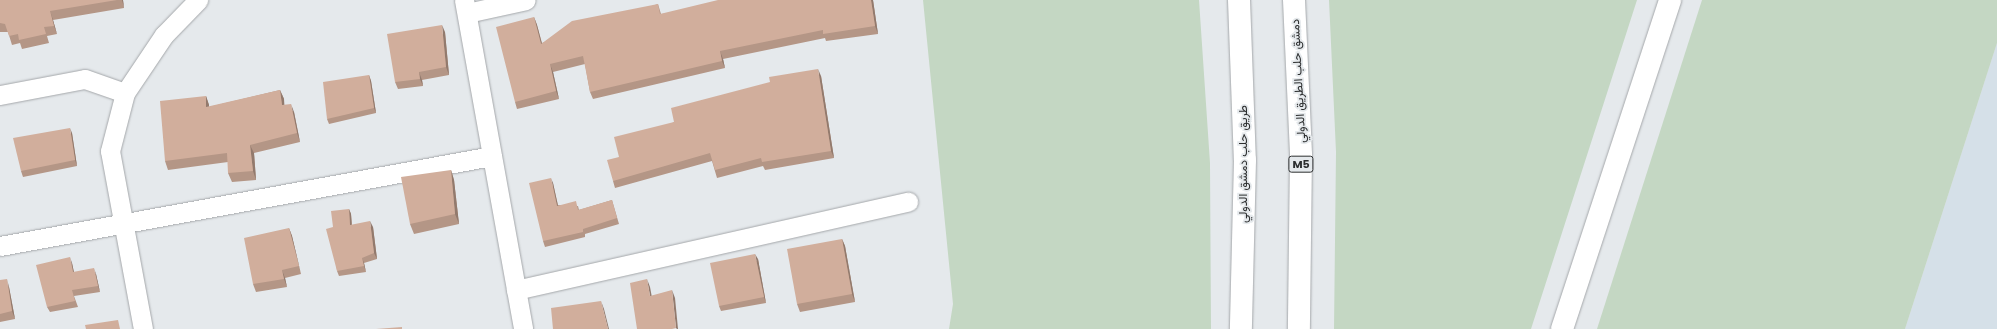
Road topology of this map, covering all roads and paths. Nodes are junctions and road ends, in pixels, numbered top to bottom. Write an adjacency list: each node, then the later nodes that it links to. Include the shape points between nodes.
1 (198, 0): 7 (street, via 164,35)
2 (526, 0): 6 (street)
3 (1239, 0): 16 (main road, طريق حلب دمشق الدولي, via 1245,160)
4 (1294, 0): 17 (main road, دمشق حلب الطريق الدولي / M5, via 1302,155)
5 (1670, 0): 18 (main road)
6 (466, 6): 9 (street)
7 (125, 93): 8 (street, via 86,79); 11 (street, via 110,150)
8 (0, 95)
9 (492, 156): 11 (street); 13 (street)
10 (908, 202): 13 (street)
11 (124, 223): 12 (street); 14 (street)
12 (0, 246)
13 (516, 290): 15 (street)
14 (143, 329)
15 (523, 329)
16 (1241, 329)
17 (1299, 329)
18 (1562, 329)

